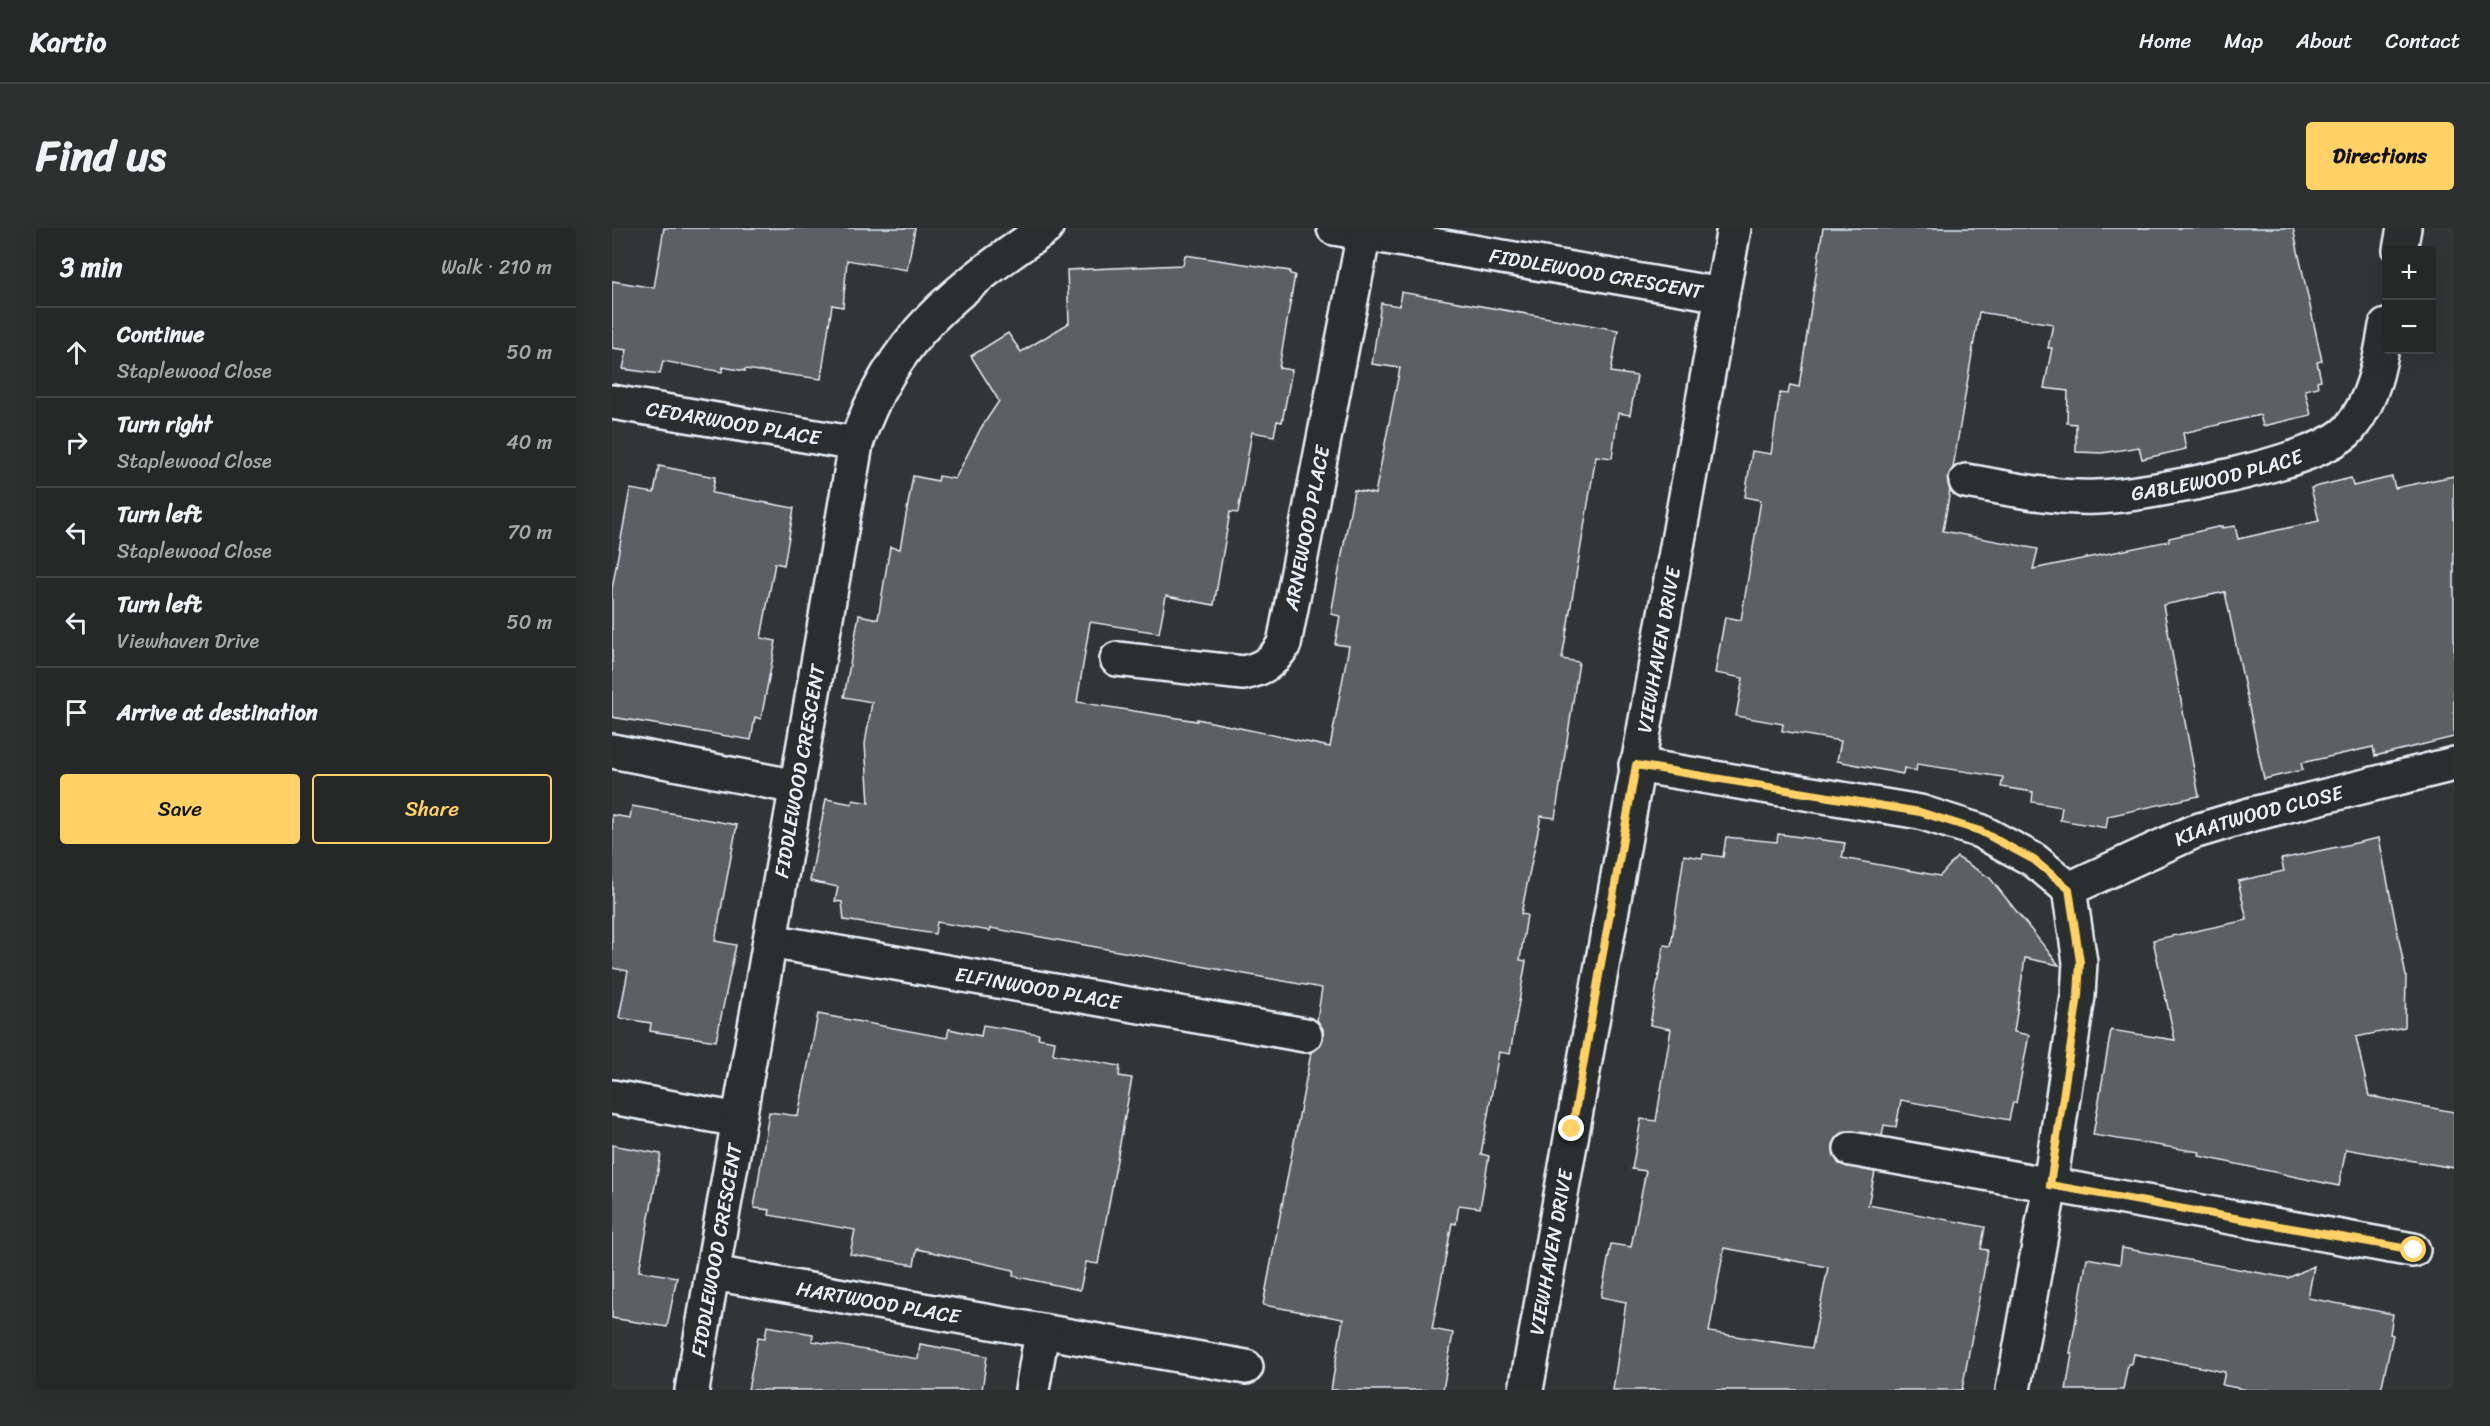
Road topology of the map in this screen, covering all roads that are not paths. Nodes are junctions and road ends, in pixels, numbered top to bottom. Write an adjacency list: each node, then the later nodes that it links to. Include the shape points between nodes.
1 (1046, 228): 9 (street, FIDDLEWOOD CRESCENT, via 975,276 937,309 900,353 867,409)
2 (1734, 228): 6 (street, VIEWHAVEN DRIVE)
3 (2404, 228): 5 (street)
4 (1354, 230): 6 (street, FIDDLEWOOD CRESCENT); 11 (street, ARNEWOOD PLACE, via 1284,644 1276,658 1262,669 1243,673)
5 (2401, 246)
6 (1722, 295): 14 (street, VIEWHAVEN DRIVE)
7 (2382, 343): 10 (street, GABLEWOOD PLACE, via 2369,400 2349,430 2321,448 2256,468 2144,492 2097,497 2059,496)
8 (612, 402): 9 (street, CEDARWOOD PLACE)
9 (855, 444): 15 (street, FIDDLEWOOD CRESCENT)
10 (1966, 481)
11 (1117, 659)
12 (612, 751): 15 (street)
13 (2454, 764): 16 (street, KIAATWOOD CLOSE, via 2193,832)
14 (1636, 765): 16 (street, via 1920,812 1980,831 2034,860); 29 (street, VIEWHAVEN DRIVE)
15 (796, 788): 17 (street, FIDDLEWOOD CRESCENT)
16 (2069, 889): 22 (street, via 2080,962 2078,996)
17 (770, 941): 18 (street, ELFINWOOD PLACE); 20 (street, FIDDLEWOOD CRESCENT)
18 (1305, 1035)
19 (612, 1097): 20 (street)
20 (740, 1120): 24 (street, FIDDLEWOOD CRESCENT)
21 (1851, 1149): 22 (street)
22 (2050, 1185): 23 (street); 30 (street)
23 (2414, 1250)
24 (713, 1273): 25 (street, HARTWOOD PLACE); 27 (street, FIDDLEWOOD CRESCENT)
25 (1042, 1332): 26 (street, HARTWOOD PLACE); 28 (street)
26 (1246, 1367)
27 (692, 1390)
28 (1032, 1390)
29 (1526, 1390)
30 (2013, 1390)

